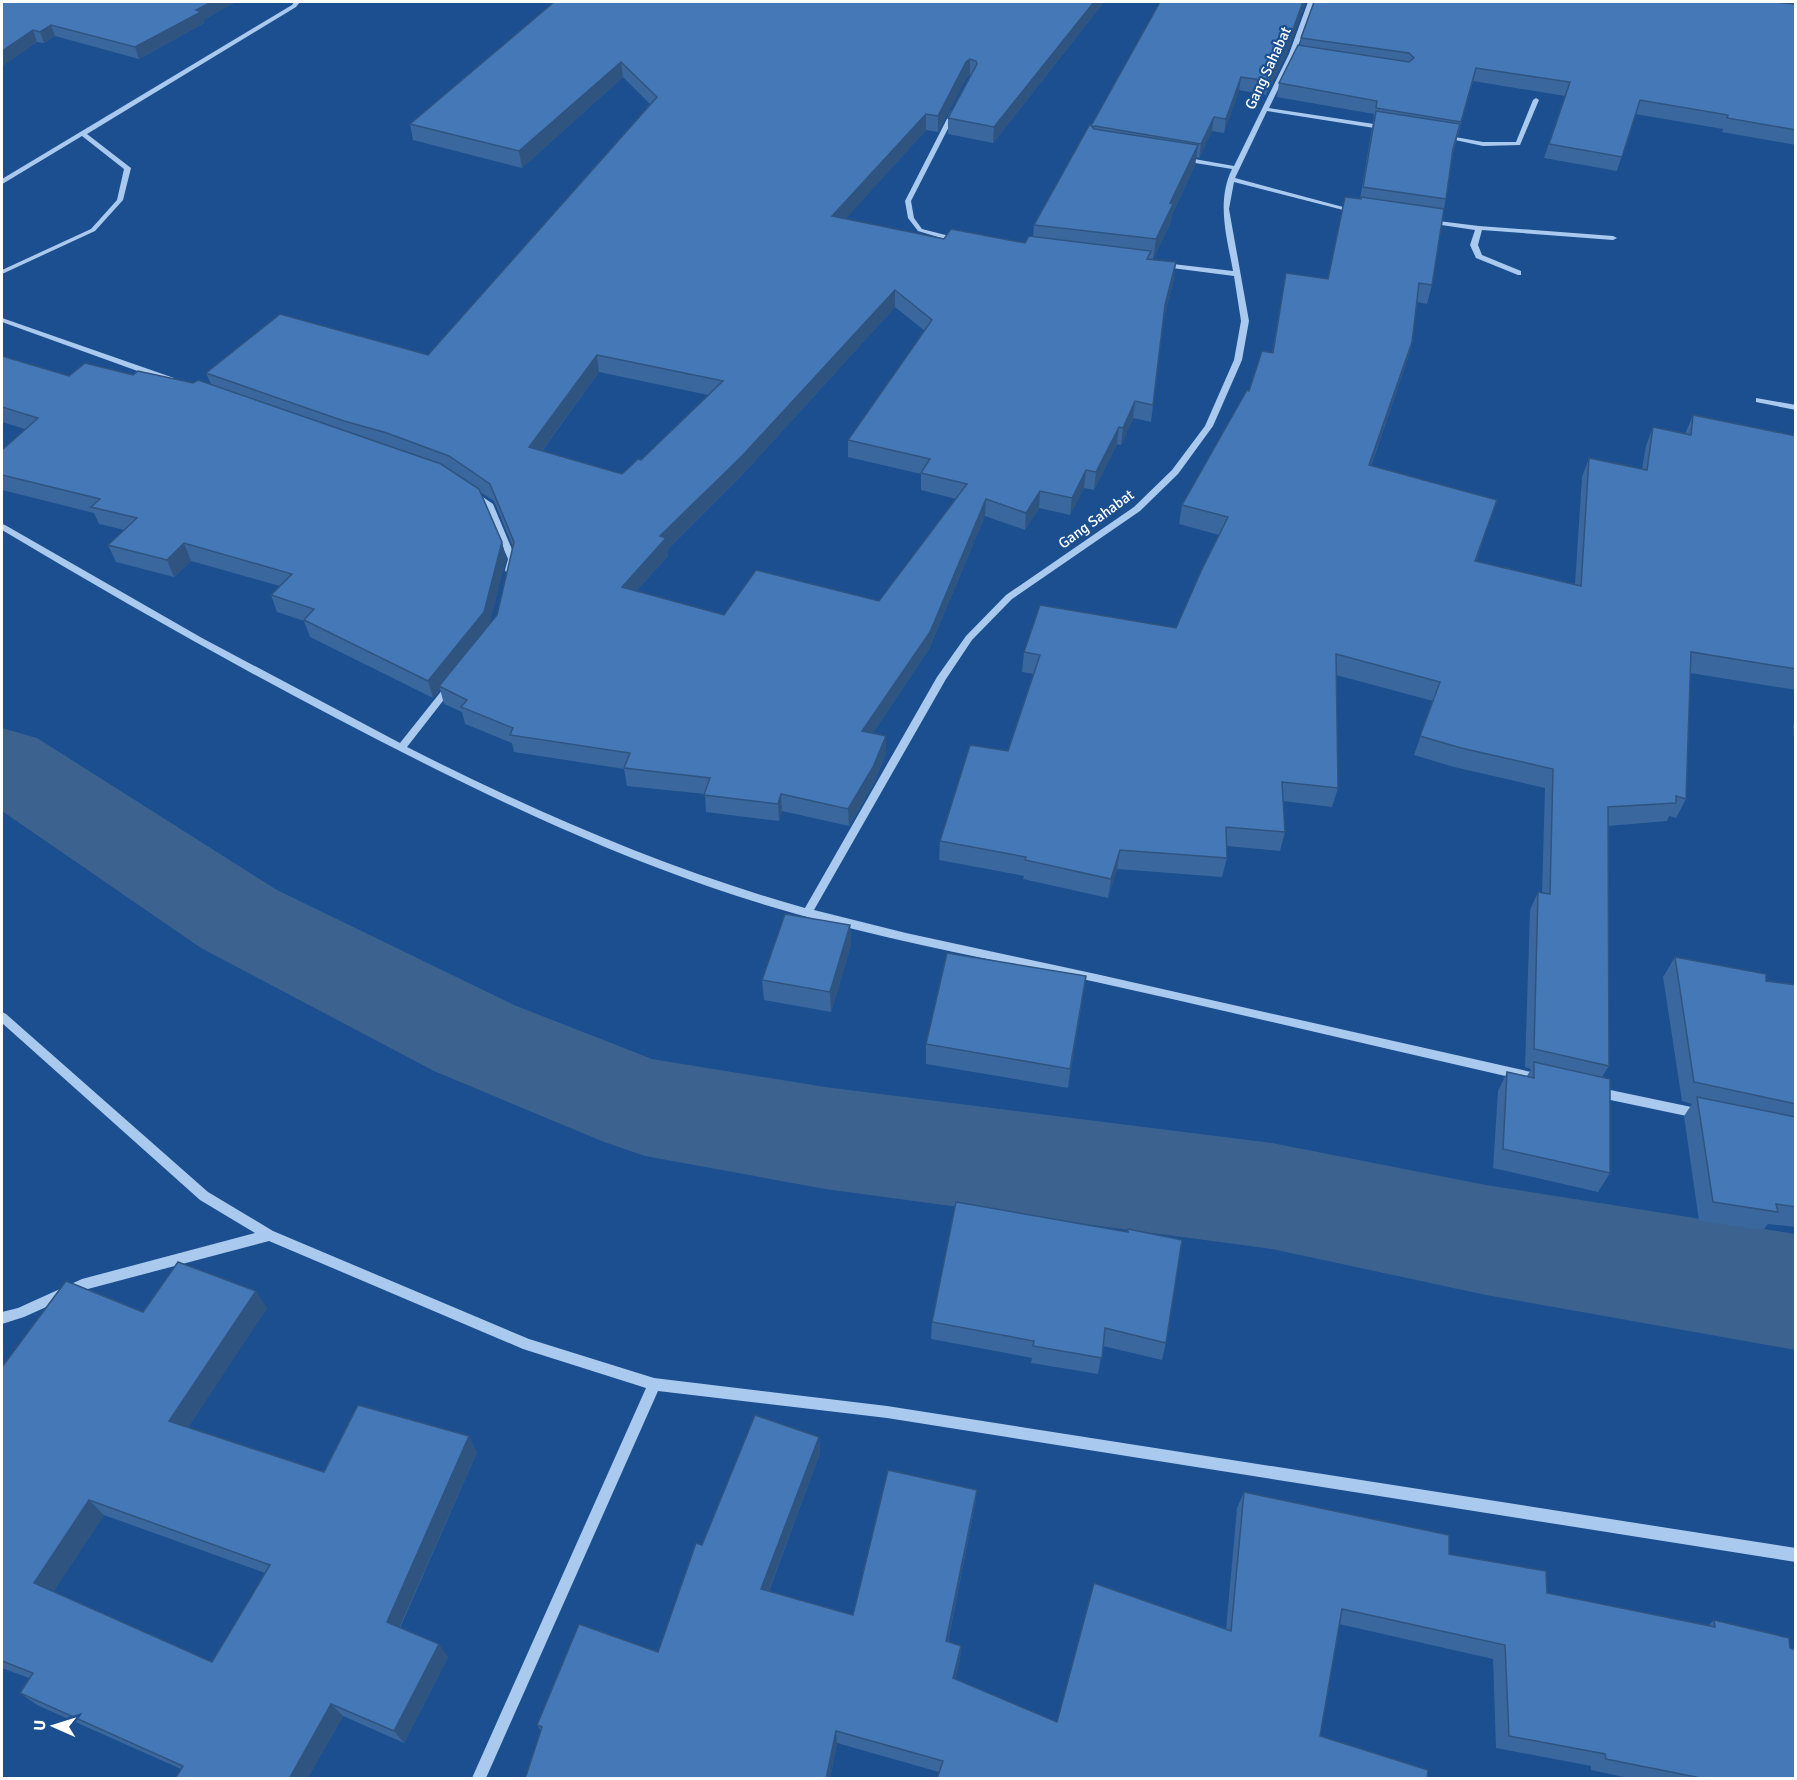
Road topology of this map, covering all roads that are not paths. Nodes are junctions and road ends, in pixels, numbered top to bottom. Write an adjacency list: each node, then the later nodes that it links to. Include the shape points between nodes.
1 (297, 2): 9 (street)
2 (1311, 2): 3 (street, Gang Sahabat)
3 (1292, 54): 4 (street); 7 (street, Gang Sahabat)
4 (1303, 56)
5 (960, 99): 19 (street, via 908,201 911,218 920,230)
6 (1536, 100): 10 (street, via 1518,144 1483,144)
7 (1264, 108): 8 (street); 12 (street, Gang Sahabat)
8 (1391, 129)
9 (82, 133): 14 (street); 21 (street, via 128,168 120,200 93,230)
10 (1437, 136)
11 (1170, 157): 12 (street)
12 (1236, 168): 13 (street, Gang Sahabat)
13 (1230, 178): 15 (street); 23 (street, Gang Sahabat, via 1226,209)
14 (2, 182)
15 (1363, 212)
16 (1419, 220): 17 (street)
17 (1479, 228): 18 (street); 22 (street, via 1474,245 1479,256)
18 (1613, 238)
19 (968, 242)
20 (1155, 264): 23 (street)
21 (2, 272)
22 (1518, 273)
23 (1237, 274): 33 (street, Gang Sahabat, via 1245,321 1238,360 1209,426 1175,472 1137,509 1009,597 969,638 942,677)
24 (2, 320): 25 (street)
25 (179, 383)
26 (1760, 400): 27 (street)
27 (1796, 408)
28 (469, 490): 30 (street, via 489,504 512,559)
29 (2, 527): 32 (street, via 92,581)
30 (507, 580)
31 (458, 676): 32 (street)
32 (401, 748): 33 (street, via 516,806 612,847)
33 (807, 913): 35 (street)
34 (2, 1017): 38 (street, via 204,1196)
35 (1556, 1083)
36 (1579, 1088): 37 (street)
37 (1716, 1117)
38 (269, 1235): 39 (street, via 82,1285); 40 (street, via 528,1345)
39 (2, 1318)
40 (654, 1384): 41 (street, via 887,1412); 42 (street)
41 (1796, 1555)
42 (479, 1779)

